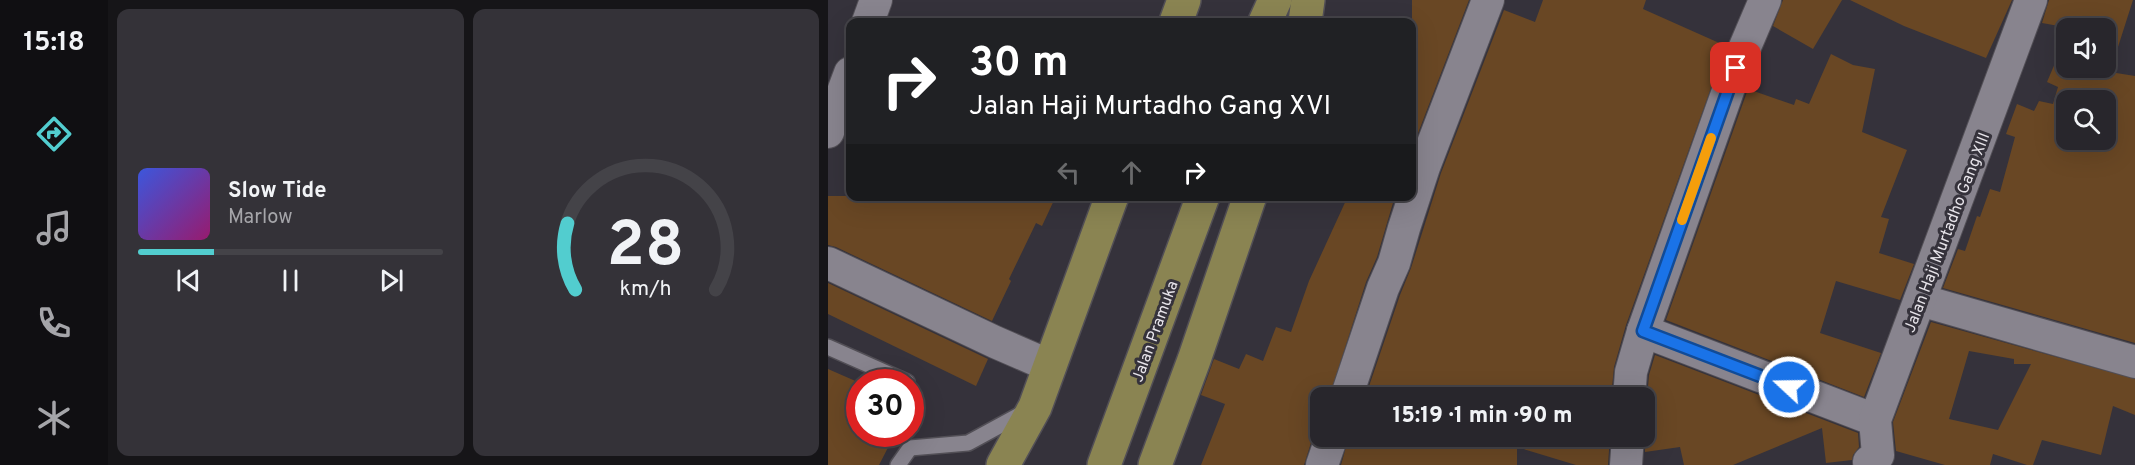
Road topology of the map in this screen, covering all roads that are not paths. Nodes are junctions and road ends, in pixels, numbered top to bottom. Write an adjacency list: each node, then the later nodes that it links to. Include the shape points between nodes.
1 (876, 0): 8 (street)
2 (1184, 0): 9 (main road)
3 (1275, 0): 10 (main road)
4 (1308, 0): 11 (main road)
5 (1488, 0): 14 (street)
6 (1765, 0): 21 (street, via 1736,68)
7 (2031, 0): 20 (street, Jalan Haji Murtadho Gang XIII)
8 (869, 18)
9 (1177, 18)
10 (1267, 18)
11 (1306, 18)
12 (846, 84): 13 (street)
13 (828, 132)
14 (1416, 191)
15 (1110, 201): 24 (main road)
16 (1201, 201): 36 (main road, Jalan Pramuka)
17 (1248, 201): 37 (main road)
18 (1413, 201): 26 (street)
19 (828, 263): 24 (street)
20 (1920, 300): 23 (street); 29 (street, Jalan Haji Murtadho Gang XIII)
21 (1652, 335): 27 (street, via 1631,372); 29 (street)
22 (828, 347): 25 (lane)
23 (2135, 362)
24 (1050, 366): 28 (main road)
25 (878, 369)
26 (1350, 387)
27 (1630, 387)
28 (1035, 407): 33 (lane, via 968,443 910,448); 34 (main road); 35 (main road)
29 (1875, 420): 32 (street, Jalan Haji Murtadho Gang XIII, via 1878,455)
30 (1328, 447): 38 (street)
31 (1627, 447): 39 (street)
32 (1869, 462)
33 (898, 465)
34 (1004, 465)
35 (1029, 465)
36 (1104, 465)
37 (1155, 465)
38 (1322, 465)
39 (1626, 465)

